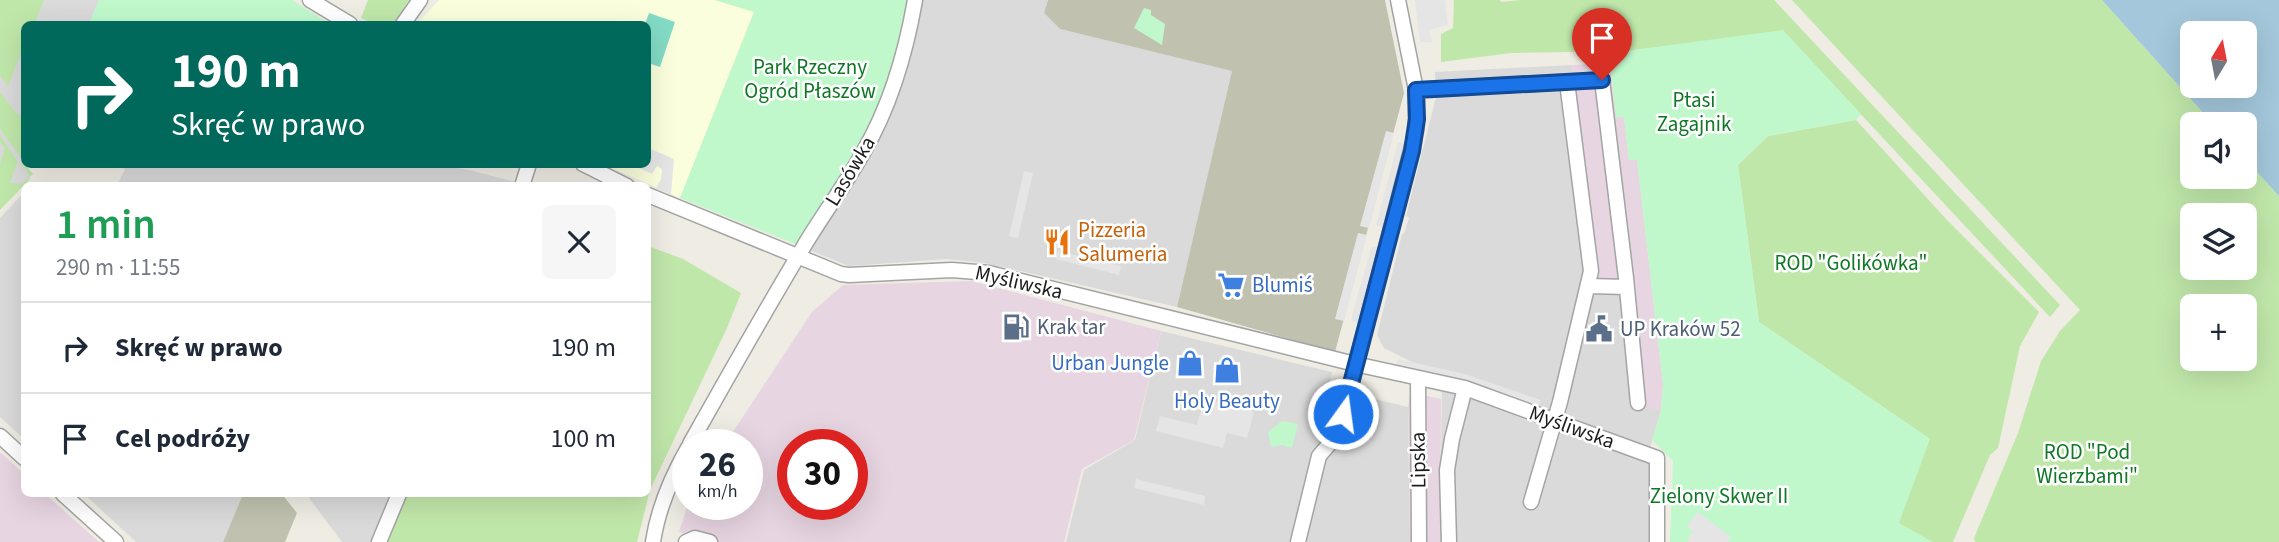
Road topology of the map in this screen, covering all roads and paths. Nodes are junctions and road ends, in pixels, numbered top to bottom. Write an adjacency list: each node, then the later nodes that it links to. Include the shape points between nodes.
1 (310, 0): 5 (street)
2 (420, 0): 6 (street)
3 (915, 0): 12 (street, Lasówka, via 882,115)
4 (1398, 0): 8 (street)
5 (344, 21)
6 (405, 21)
7 (1567, 82): 8 (street); 13 (street, via 1591,271); 14 (street, via 1602,80)
8 (1416, 90): 15 (street, via 1412,151)
9 (591, 168): 10 (street)
10 (619, 182)
11 (651, 196): 12 (street, Myśliwska)
12 (798, 257): 15 (street, Myśliwska, via 849,275 952,270 989,274); 20 (street, Lasówka)
13 (1589, 286): 14 (street); 19 (street)
14 (1626, 287): 18 (street)
15 (1356, 364): 16 (street, Myśliwska); 32 (street, via 1338,434 1318,460)
16 (1418, 378): 17 (street, Myśliwska); 33 (street, Lipska)
17 (1465, 388): 19 (street, Myśliwska); 34 (street, via 1447,470)
18 (1638, 403)
19 (1555, 421): 26 (street); 35 (street, Myśliwska, via 1657,458)
20 (699, 429)
21 (0, 436): 22 (street)
22 (21, 455)
23 (672, 477): 29 (street, Lasówka)
24 (66, 497): 27 (street)
25 (398, 497): 28 (street)
26 (1531, 502)
27 (116, 542)
28 (379, 542)
29 (653, 542)
30 (686, 542): 31 (street, via 695,538)
31 (710, 542)
32 (1298, 542)
33 (1419, 542)
34 (1449, 542)
35 (1657, 542)

